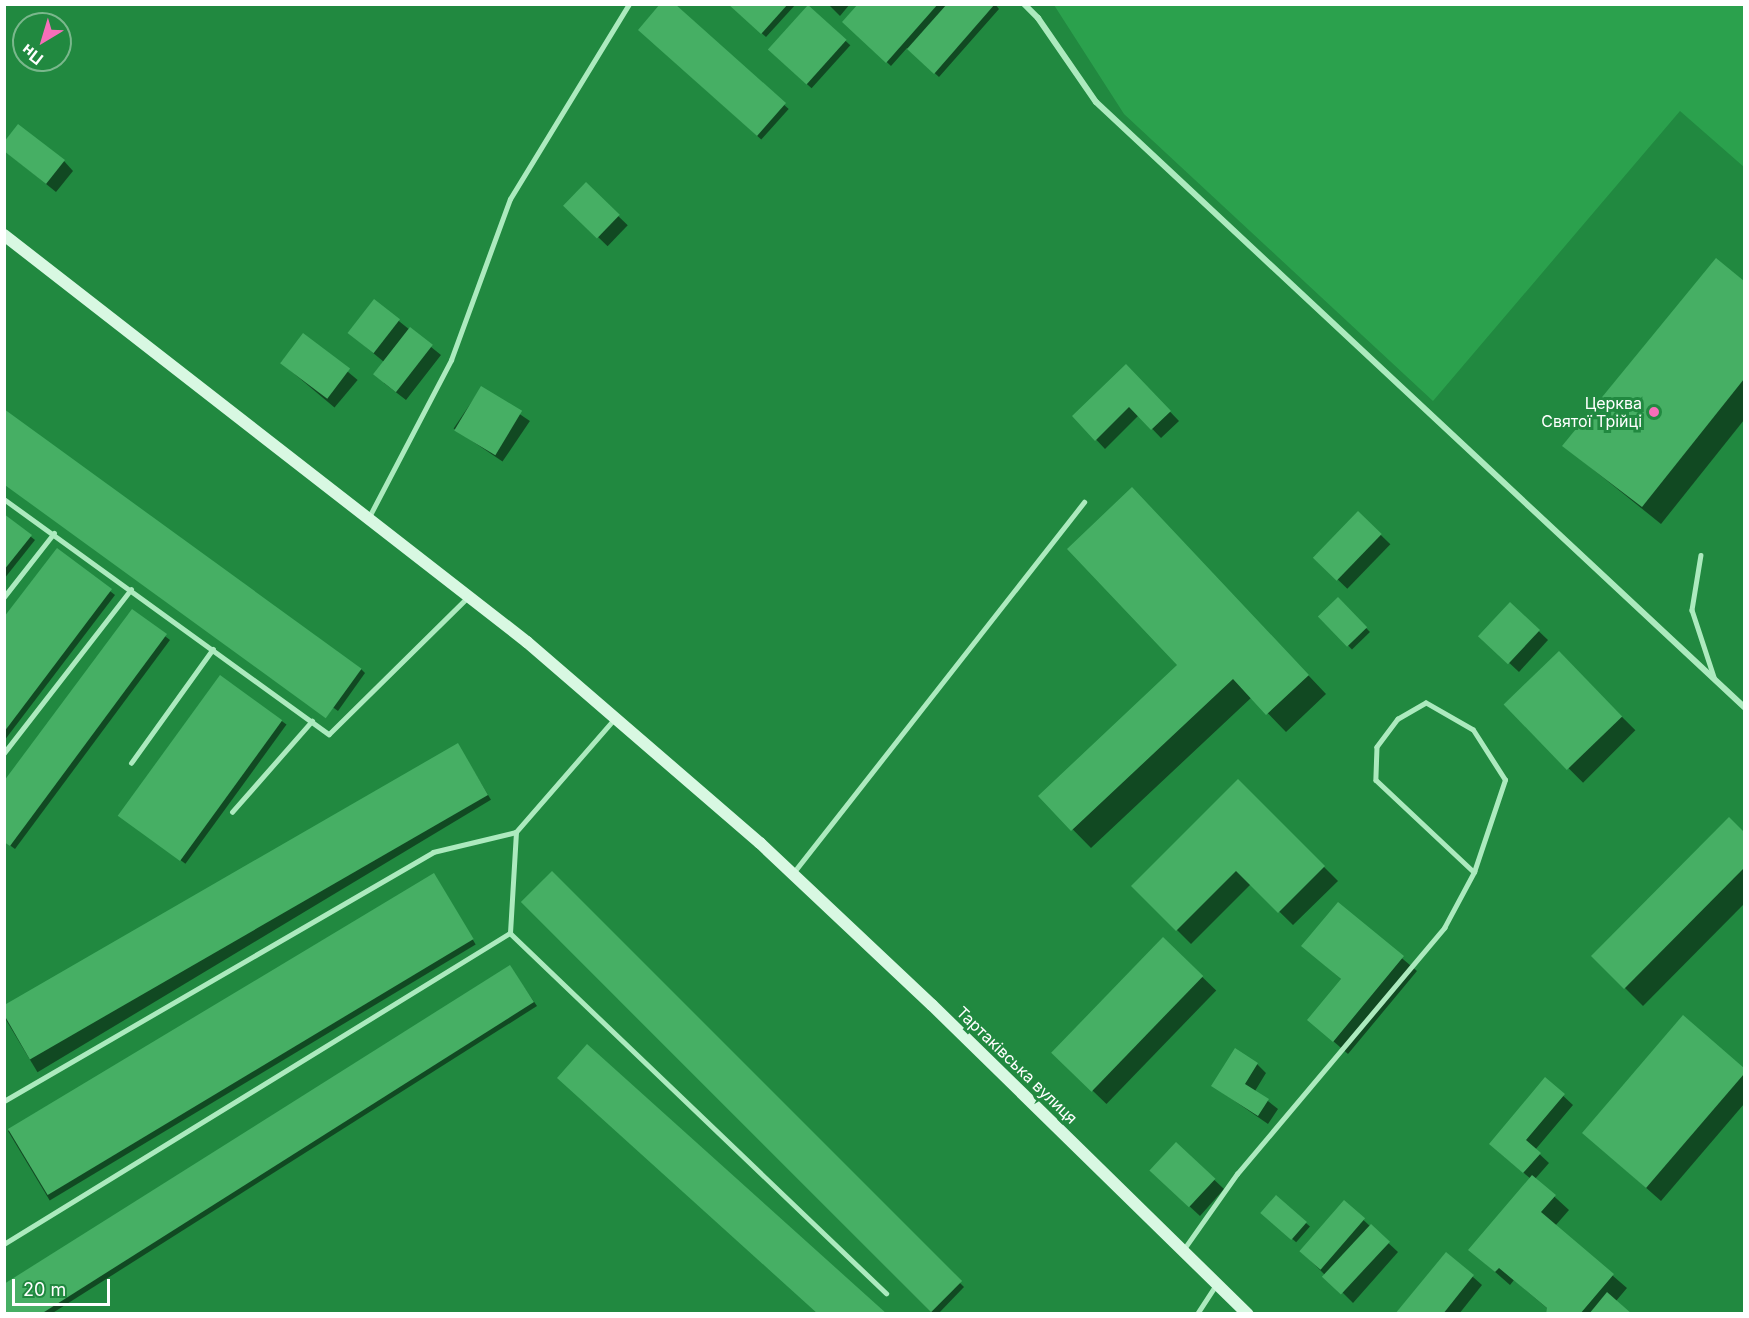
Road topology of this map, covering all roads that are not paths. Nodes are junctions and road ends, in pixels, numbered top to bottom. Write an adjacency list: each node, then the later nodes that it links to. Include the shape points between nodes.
1 (629, 4): 6 (lane, via 510,199 451,360)
2 (1024, 4): 13 (street, via 1096,102)
3 (4, 235): 6 (street, Тартаківська вулиця)
4 (4, 499): 7 (lane)
5 (1084, 502): 22 (lane)
6 (369, 518): 10 (street, Тартаківська вулиця)
7 (54, 533): 9 (lane); 11 (lane)
8 (1701, 555): 13 (lane, via 1692,610)
9 (131, 589): 12 (lane); 17 (lane)
10 (469, 596): 15 (street, Тартаківська вулиця); 16 (lane, via 329,734)
11 (4, 597)
12 (213, 649): 16 (lane); 18 (lane)
13 (1714, 677): 14 (street)
14 (1744, 707)
15 (615, 718): 20 (lane); 22 (street, Тартаківська вулиця)
16 (312, 721): 19 (lane)
17 (4, 753)
18 (131, 763)
19 (232, 812)
20 (516, 832): 23 (lane); 24 (lane, via 433,852)
21 (1474, 872): 21 (lane, via 1505,780 1473,730 1426,703 1398,719 1377,747 1376,780); 26 (lane, via 1444,928 1237,1174)
22 (793, 875): 26 (street, Тартаківська вулиця)
23 (510, 933): 25 (lane, via 264,1088); 28 (lane)
24 (4, 1101)
25 (4, 1244)
26 (1183, 1251): 27 (street, Тартаківська вулиця)
27 (1217, 1284): 29 (lane); 30 (street, Тартаківська вулиця)
28 (886, 1293)
29 (1197, 1314)
30 (1248, 1314)

